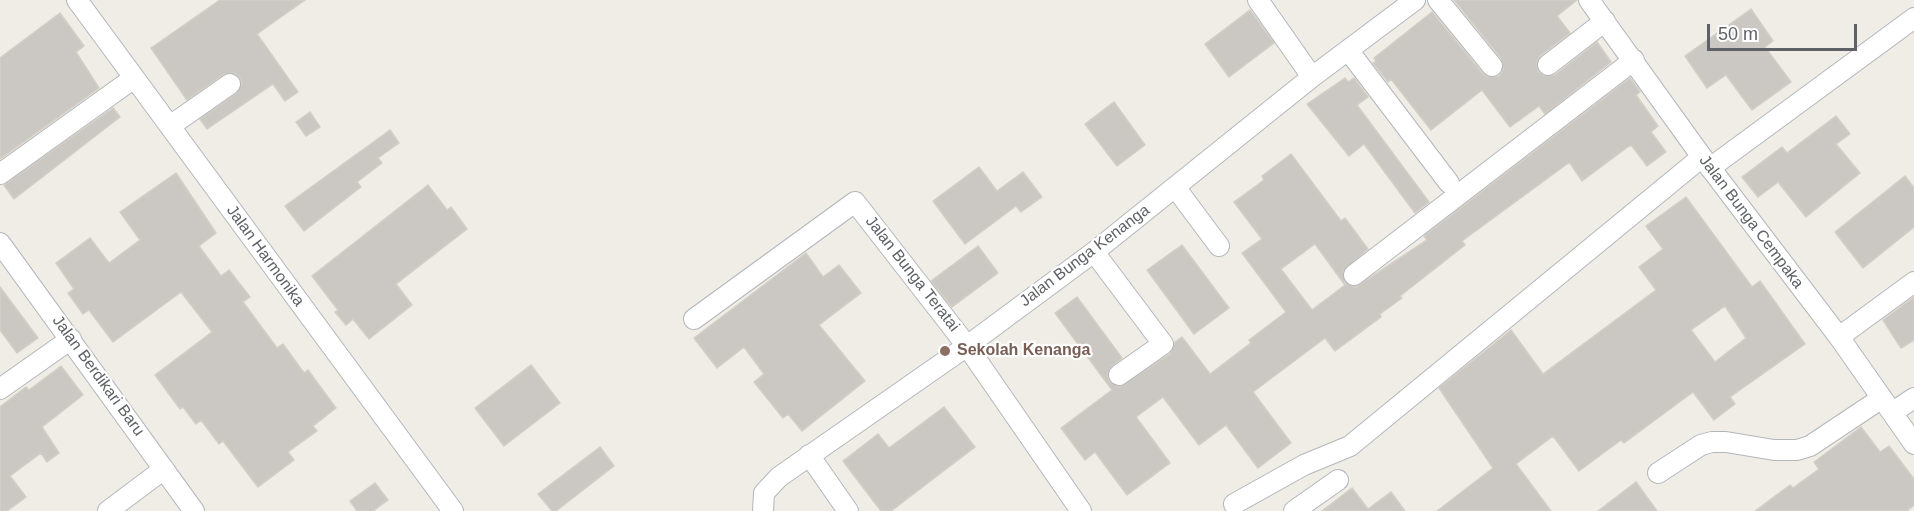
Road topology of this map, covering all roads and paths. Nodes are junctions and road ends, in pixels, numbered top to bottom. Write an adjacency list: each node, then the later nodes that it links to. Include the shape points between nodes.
1 (77, 0): 13 (street, Jalan Harmonika)
2 (1258, 0): 12 (street)
3 (1415, 0): 8 (street, Jalan Bunga Kenanga)
4 (1438, 0): 11 (street)
5 (1589, 0): 7 (street, Jalan Bunga Cempaka)
6 (1914, 18): 16 (street)
7 (1605, 21): 9 (street, Jalan Bunga Cempaka); 10 (street)
8 (1348, 50): 12 (street, Jalan Bunga Kenanga); 18 (street)
9 (1634, 60): 16 (street, Jalan Bunga Cempaka); 23 (street)
10 (1548, 65)
11 (1492, 66)
12 (1312, 77): 19 (street, Jalan Bunga Kenanga)
13 (135, 78): 15 (street, Jalan Harmonika); 17 (street)
14 (230, 84): 15 (street)
15 (170, 126): 41 (street, Jalan Harmonika)
16 (1706, 162): 26 (street, Jalan Bunga Cempaka); 38 (street, via 1350,446 1304,465)
17 (0, 174)
18 (1449, 183)
19 (1175, 187): 21 (street); 22 (street, Jalan Bunga Kenanga)
20 (0, 243): 27 (street, Jalan Berdikari Baru)
21 (1219, 246)
22 (1094, 252): 28 (street, Jalan Bunga Kenanga); 29 (street, via 1163,344)
23 (1354, 275)
24 (1914, 282): 26 (street)
25 (694, 319): 28 (street, Jalan Bunga Teratai, via 855,202)
26 (1839, 337): 32 (street, Jalan Bunga Cempaka)
27 (71, 339): 30 (street); 35 (street, Jalan Berdikari Baru)
28 (967, 346): 34 (street, Jalan Bunga Kenanga); 44 (street, Jalan Bunga Teratai)
29 (1119, 375)
30 (0, 389)
31 (1914, 398): 32 (street)
32 (1887, 405): 33 (street, Jalan Bunga Cempaka); 36 (street, via 1797,450 1712,442)
33 (1914, 444)
34 (809, 455): 42 (street, Jalan Bunga Kenanga, via 764,493); 43 (street)
35 (164, 469): 39 (street); 40 (street, Jalan Berdikari Baru)
36 (1658, 473)
37 (1338, 480): 45 (street)
38 (1234, 504)
39 (108, 511)
40 (194, 511)
41 (453, 511)
42 (763, 511)
43 (848, 511)
44 (1081, 511)
45 (1294, 511)

